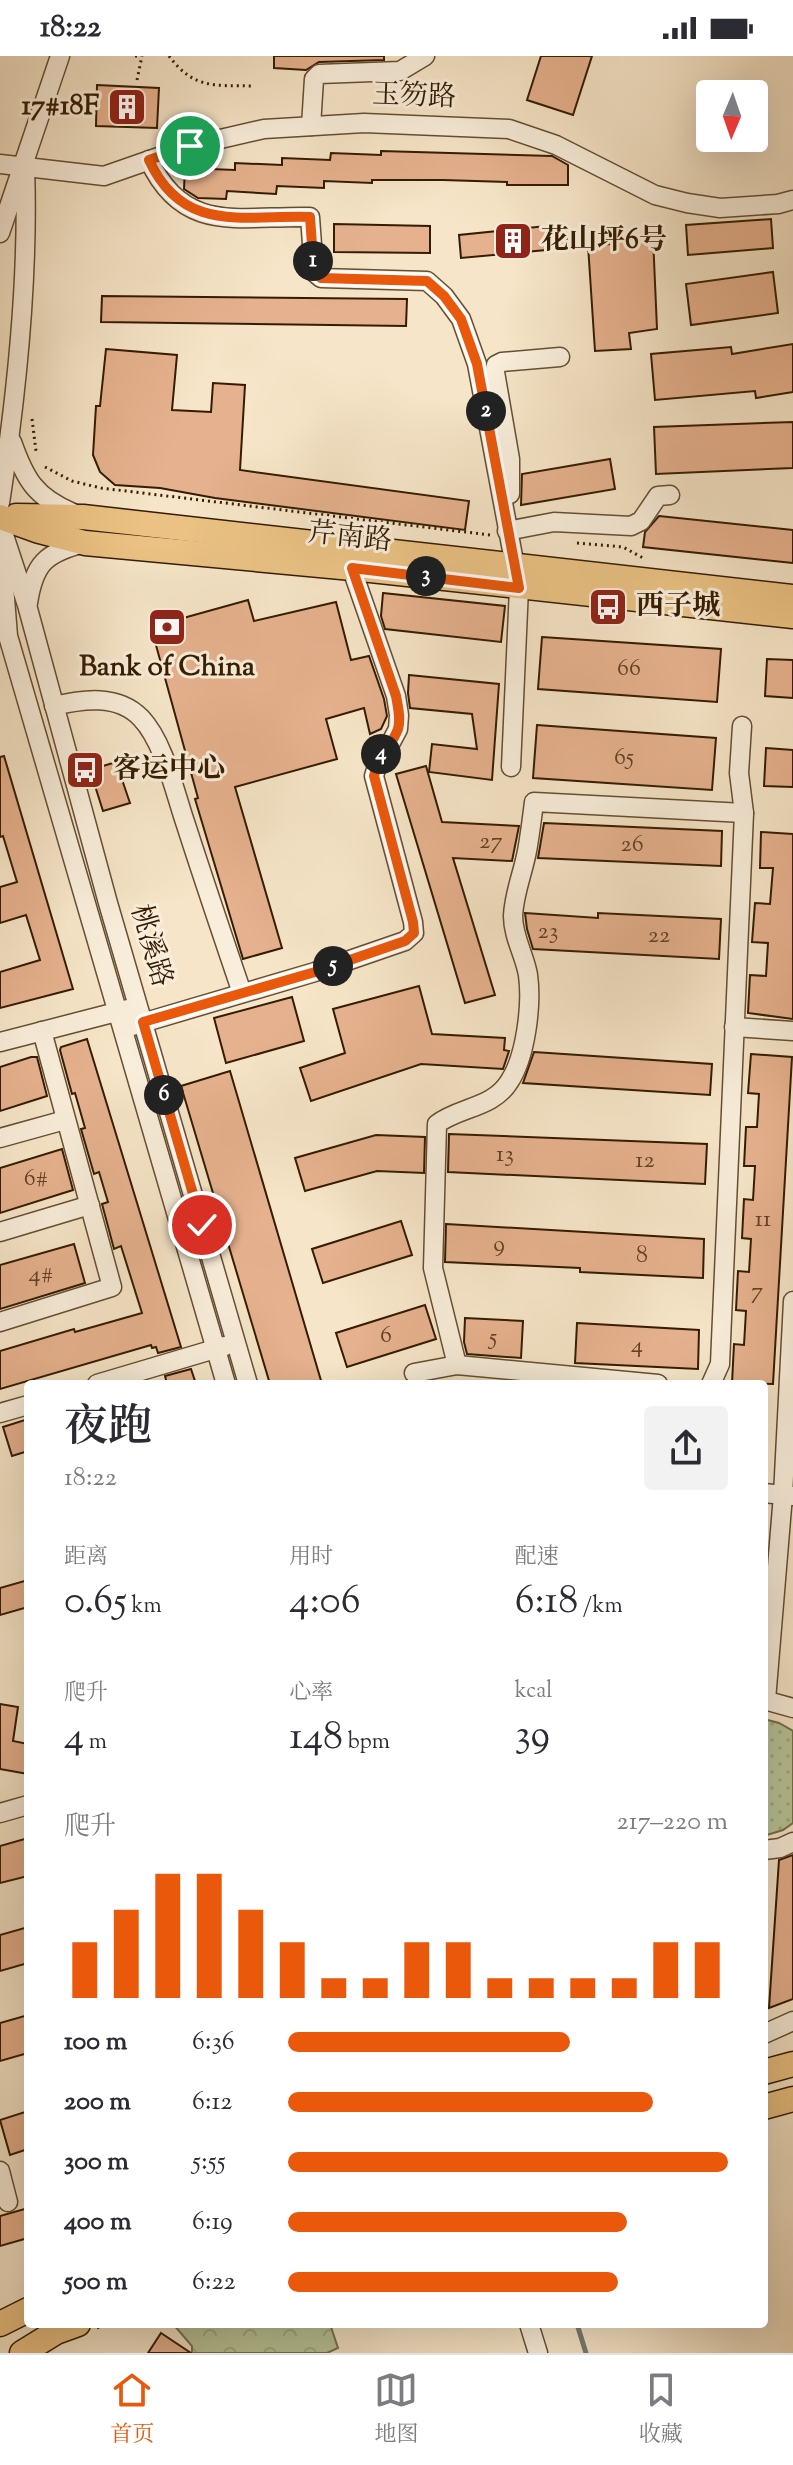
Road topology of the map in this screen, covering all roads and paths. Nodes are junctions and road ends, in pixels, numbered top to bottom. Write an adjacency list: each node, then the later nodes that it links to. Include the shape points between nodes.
1 (60, 56): 10 (street)
2 (138, 56): 5 (path)
3 (169, 56): 6 (path, via 182,73 205,84)
4 (425, 56): 7 (street, via 400,71 319,74 314,79)
5 (137, 80)
6 (254, 86)
7 (311, 126): 8 (street, 玉笏路, via 264,129); 11 (street, 玉笏路, via 509,129 556,145 655,195 720,208)
8 (149, 160): 10 (street, 玉笏路, via 104,176); 22 (street, via 159,181 193,210 250,220 310,217 314,272 321,278 427,281 444,296 461,319 477,364)
9 (0, 164): 10 (street, 玉笏路)
10 (25, 167): 12 (street); 15 (street, via 27,231)
11 (793, 200)
12 (0, 233)
13 (560, 357): 22 (street, via 502,362 495,368 510,459)
14 (31, 409): 16 (path)
15 (10, 438): 19 (street); 20 (street, via 34,488 50,503)
16 (37, 454)
17 (39, 463): 22 (path, via 55,474 101,488)
18 (670, 495): 22 (street, via 658,496 641,521 631,526 554,522)
19 (0, 503)
20 (83, 517): 21 (main road); 26 (main road)
21 (0, 519): 25 (main road, 芹南路); 30 (street, 桃溪路)
22 (506, 527): 28 (street)
23 (0, 541): 32 (street, 桃溪路)
24 (565, 542): 27 (path, via 623,547)
25 (85, 543): 26 (main road, 芹南路); 30 (street, via 63,548 36,569)
26 (348, 557): 28 (main road, 芹南路); 37 (street, via 396,696 398,729 374,776 414,933 405,941)
27 (643, 558)
28 (517, 577): 29 (main road); 31 (main road, 芹南路); 35 (street)
29 (793, 597)
30 (27, 605): 33 (street, 桃溪路)
31 (793, 616)
32 (4, 628): 39 (street, 桃溪路)
33 (54, 706): 37 (street, via 93,699 117,703 150,730); 38 (street, 桃溪路)
34 (742, 726): 36 (street, via 739,773)
35 (511, 767)
36 (744, 813): 40 (street); 52 (street, via 534,802 514,900 513,920 528,973 526,1034 518,1062 509,1084 486,1103 437,1124 433,1268)
37 (242, 993): 38 (street)
38 (141, 1014): 39 (street); 50 (street, 桃溪路)
39 (122, 1020): 41 (street); 51 (street, 桃溪路)
40 (734, 1027): 42 (street); 58 (street, via 720,1364)
41 (42, 1031): 43 (street); 44 (street)
42 (793, 1031)
43 (0, 1042)
44 (65, 1120): 45 (street); 46 (street)
45 (0, 1138)
46 (90, 1205): 47 (street); 49 (street, via 112,1287)
47 (0, 1232)
48 (793, 1301): 62 (street)
49 (0, 1322)
50 (236, 1343): 51 (street); 56 (street, 桃溪路)
51 (215, 1348): 54 (street); 55 (street, 桃溪路)
52 (457, 1365): 53 (street); 57 (street)
53 (414, 1373)
54 (110, 1380)
55 (225, 1380)
56 (247, 1380)
57 (559, 1380)
58 (713, 1380)
59 (24, 1406): 60 (street)
60 (0, 1413)
61 (768, 1493): 62 (street)
62 (788, 1495): 63 (street)
63 (778, 1585): 64 (street)
64 (768, 1673)
65 (768, 1701): 66 (street)
66 (793, 1708)
67 (24, 1806): 68 (street)
68 (0, 1813)
69 (793, 1842): 70 (street)
70 (768, 1850)
71 (793, 2021): 72 (street)
72 (768, 2032)
73 (793, 2064): 74 (main road)
74 (768, 2071)
75 (793, 2099): 76 (main road)
76 (768, 2106)
77 (0, 2171): 78 (street)
78 (8, 2202)
79 (24, 2312): 80 (main road)
80 (0, 2324)
81 (67, 2328): 83 (main road)
82 (530, 2328): 84 (street)
83 (22, 2353)
84 (538, 2353)

